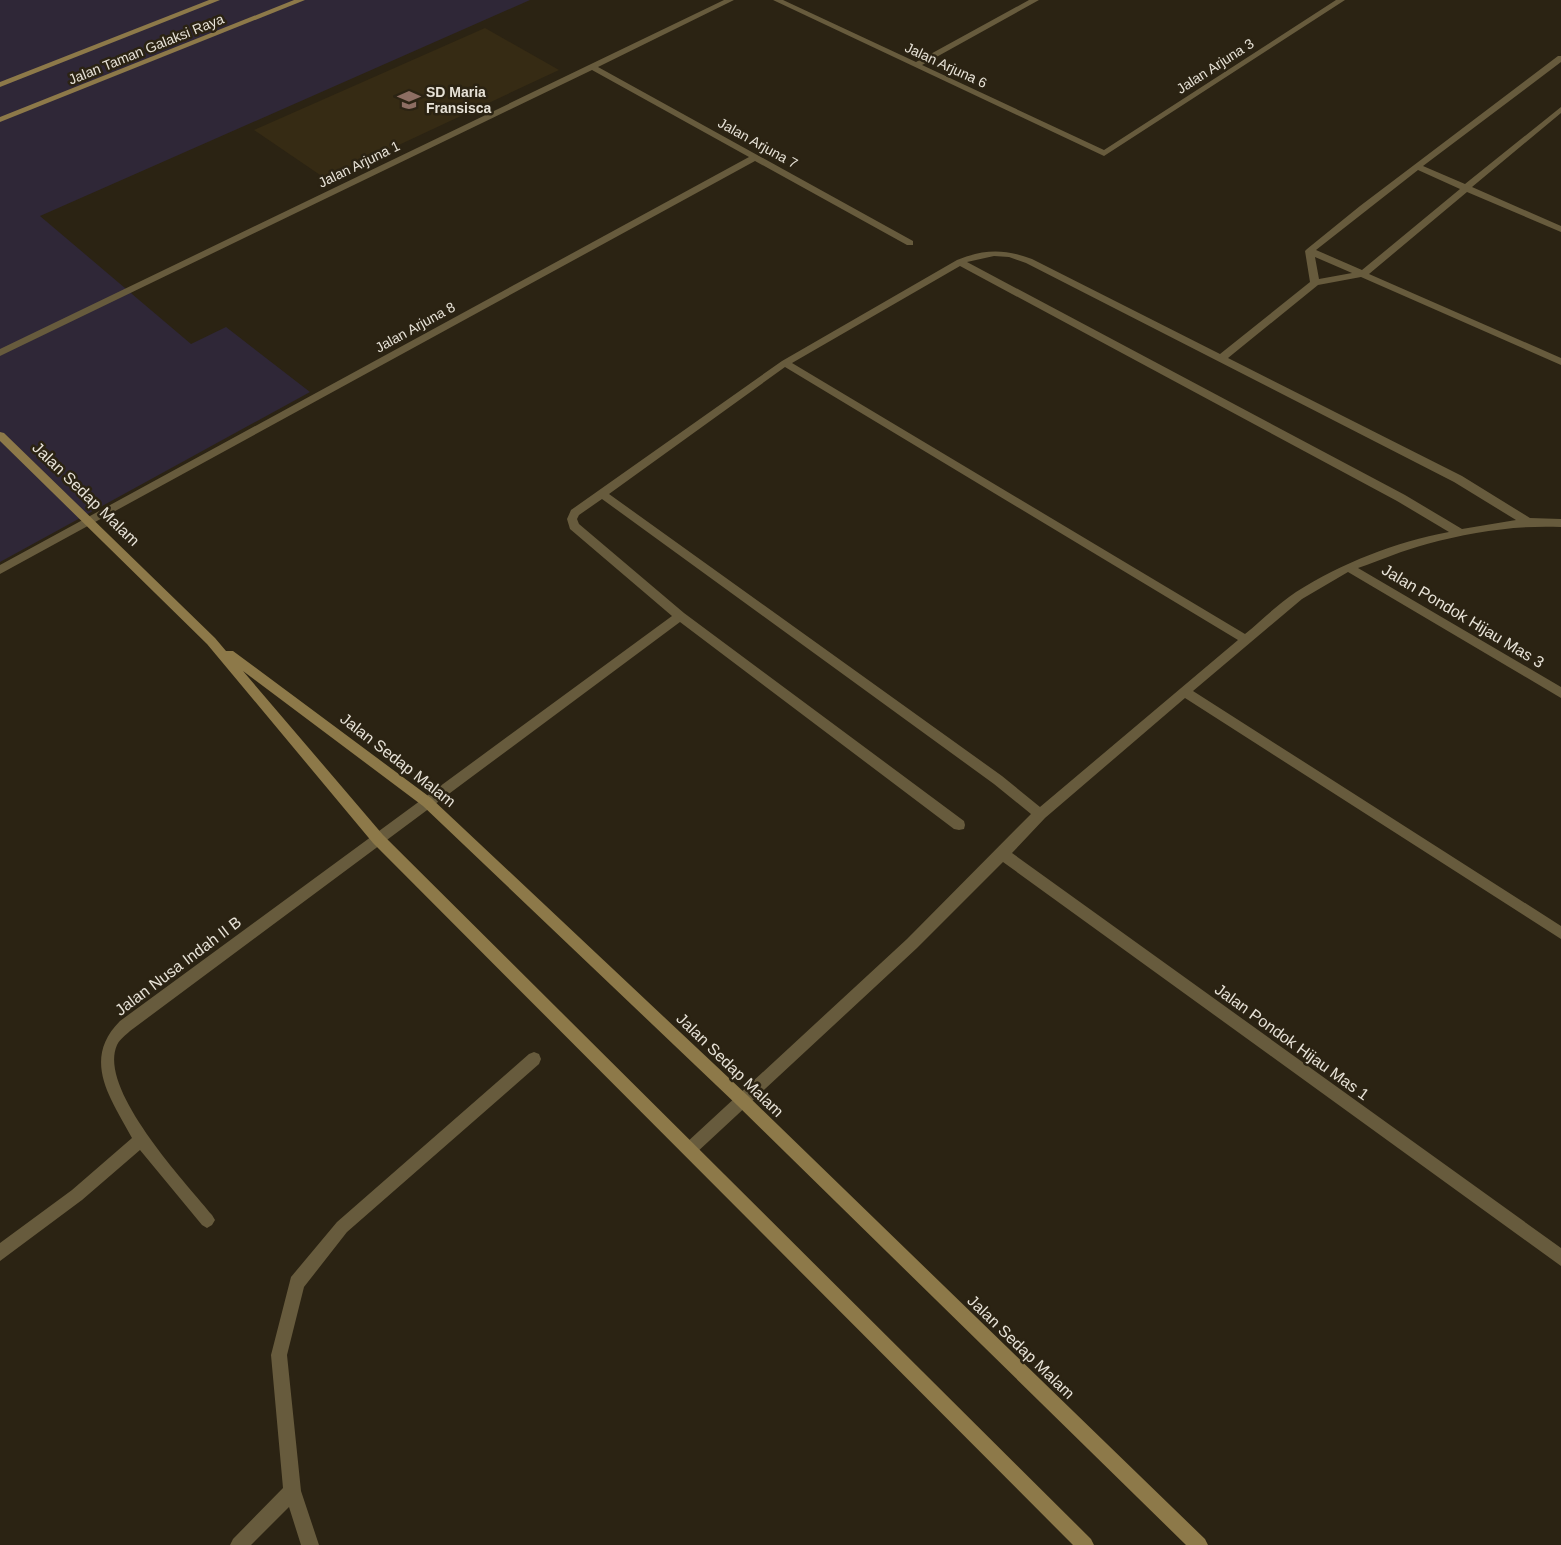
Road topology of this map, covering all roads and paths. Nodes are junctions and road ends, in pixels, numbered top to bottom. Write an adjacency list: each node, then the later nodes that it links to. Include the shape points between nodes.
1 (216, 0): 10 (street, Jalan Taman Galaksi Raya)
2 (301, 0): 13 (street, Jalan Taman Galaksi Raya)
3 (730, 0): 9 (street, Jalan Arjuna 1)
4 (777, 0): 8 (street, Jalan Arjuna 6)
5 (1035, 0): 8 (street)
6 (1340, 0): 14 (street, Jalan Arjuna 3)
7 (1561, 58): 16 (street)
8 (916, 65): 14 (street, Jalan Arjuna 6)
9 (592, 66): 15 (street, Jalan Arjuna 7); 24 (street, Jalan Arjuna 1)
10 (0, 85)
11 (1561, 109): 12 (street)
12 (1557, 117): 17 (street)
13 (0, 120)
14 (1104, 153)
15 (756, 157): 19 (street, Jalan Arjuna 7); 30 (street, Jalan Arjuna 8)
16 (1418, 167): 17 (street); 20 (street)
17 (1466, 189): 18 (street); 22 (street)
18 (1561, 229)
19 (910, 243)
20 (1310, 251): 22 (street); 23 (street)
21 (960, 262): 25 (street, via 988,252 1017,256); 27 (street); 33 (street, via 1401,498)
22 (1363, 274): 23 (street); 26 (street)
23 (1315, 283): 25 (street)
24 (0, 353)
25 (1222, 358): 31 (street, via 1458,479)
26 (1561, 362)
27 (785, 363): 29 (street); 37 (street)
28 (0, 436): 30 (street, Jalan Sedap Malam)
29 (602, 493): 36 (street, via 575,513 572,519 574,526); 42 (street, via 990,774)
30 (88, 521): 35 (street, Jalan Arjuna 8); 38 (street, Jalan Sedap Malam)
31 (1528, 522): 32 (street); 33 (street)
32 (1561, 523)
33 (1460, 533): 34 (street, via 1426,540)
34 (1348, 567): 37 (street, via 1298,596); 40 (street, Jalan Pondok Hijau Mas 3)
35 (0, 570)
36 (680, 616): 41 (street, Jalan Nusa Indah II B); 43 (street)
37 (1246, 640): 39 (street)
38 (211, 641): 41 (street, Jalan Sedap Malam); 44 (street, Jalan Sedap Malam)
39 (1185, 692): 42 (street); 46 (street)
40 (1561, 692)
41 (427, 802): 44 (street, Jalan Nusa Indah II B); 48 (street, Jalan Sedap Malam)
42 (1040, 814): 45 (street)
43 (959, 825)
44 (378, 839): 49 (street, Jalan Nusa Indah II B, via 125,1026 110,1044 106,1069); 50 (street, Jalan Sedap Malam)
45 (1003, 854): 48 (street); 53 (street, Jalan Pondok Hijau Mas 1)
46 (1561, 933)
47 (534, 1059): 54 (street, via 342,1227 297,1283 279,1355)
48 (742, 1100): 50 (street); 58 (street, Jalan Sedap Malam)
49 (141, 1140): 51 (street, Jalan Nusa Indah II B); 52 (street)
50 (690, 1149): 57 (street, Jalan Sedap Malam)
51 (207, 1220)
52 (0, 1253)
53 (1561, 1258)
54 (292, 1491): 55 (street); 56 (street)
55 (239, 1545)
56 (310, 1545)
57 (1085, 1545)
58 (1199, 1545)

